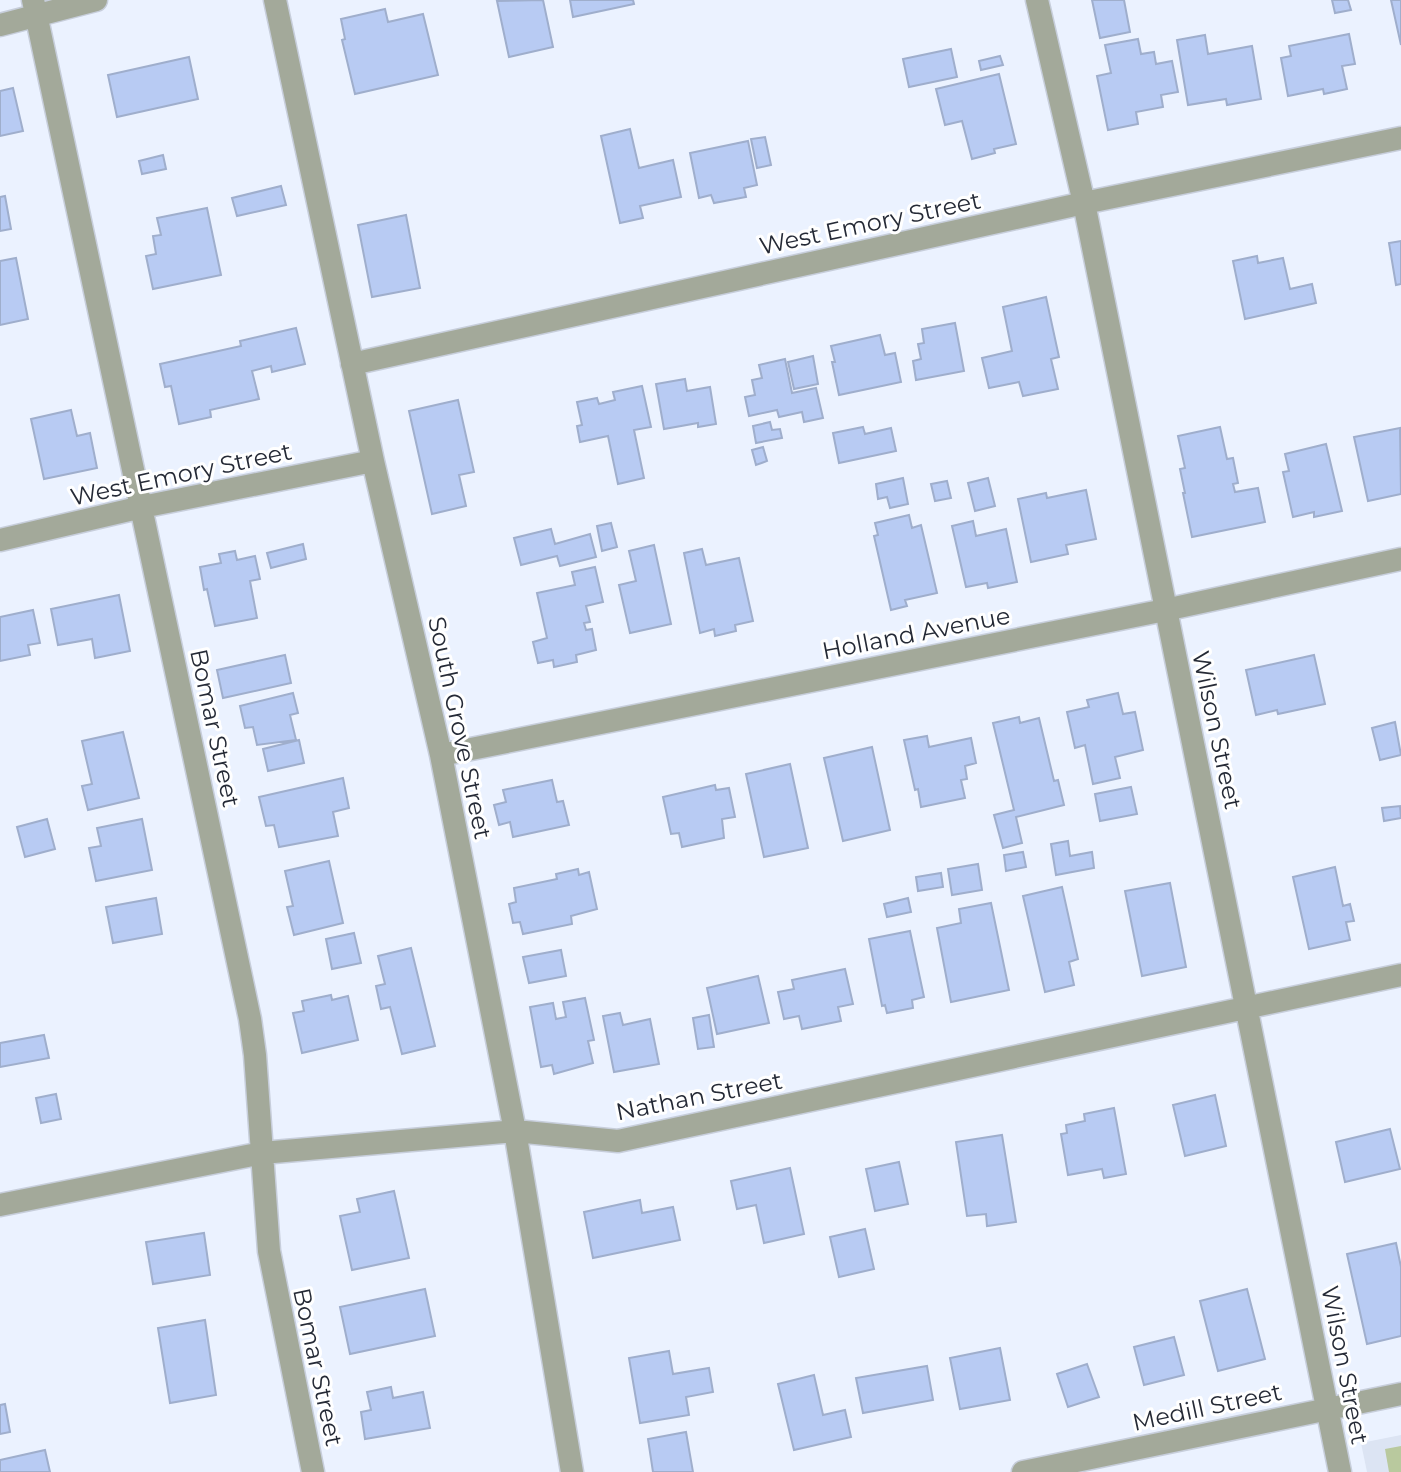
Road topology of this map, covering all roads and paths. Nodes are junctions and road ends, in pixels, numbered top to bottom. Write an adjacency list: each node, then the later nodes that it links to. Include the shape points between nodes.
1 (96, 0): 4 (street)
2 (275, 0): 8 (street, South Grove Street)
3 (1037, 0): 7 (street, Wilson Street)
4 (35, 8): 5 (street); 10 (street, Bomar Street)
5 (0, 25)
6 (1401, 138): 7 (street, West Emory Street)
7 (1084, 203): 8 (street, West Emory Street); 13 (street, Wilson Street)
8 (352, 364): 9 (street, South Grove Street)
9 (373, 461): 10 (street, West Emory Street); 14 (street, South Grove Street)
10 (142, 507): 11 (street, West Emory Street); 18 (street, Bomar Street, via 250,1019)
11 (0, 540)
12 (1401, 559): 13 (street, Holland Avenue)
13 (1165, 610): 14 (street, Holland Avenue); 16 (street, Wilson Street)
14 (441, 755): 17 (street, South Grove Street)
15 (1401, 975): 16 (street, Nathan Street)
16 (1248, 1007): 17 (street, Nathan Street, via 618,1141); 21 (street, Wilson Street)
17 (515, 1131): 18 (street, Nathan Street); 23 (street, South Grove Street)
18 (262, 1153): 19 (street, Nathan Street); 22 (street, Bomar Street, via 275,1289)
19 (0, 1205)
20 (1401, 1394): 21 (street, Medill Street)
21 (1326, 1409): 24 (street, Medill Street); 25 (street, Wilson Street)
22 (313, 1472)
23 (572, 1472)
24 (1023, 1472)
25 (1340, 1472)

